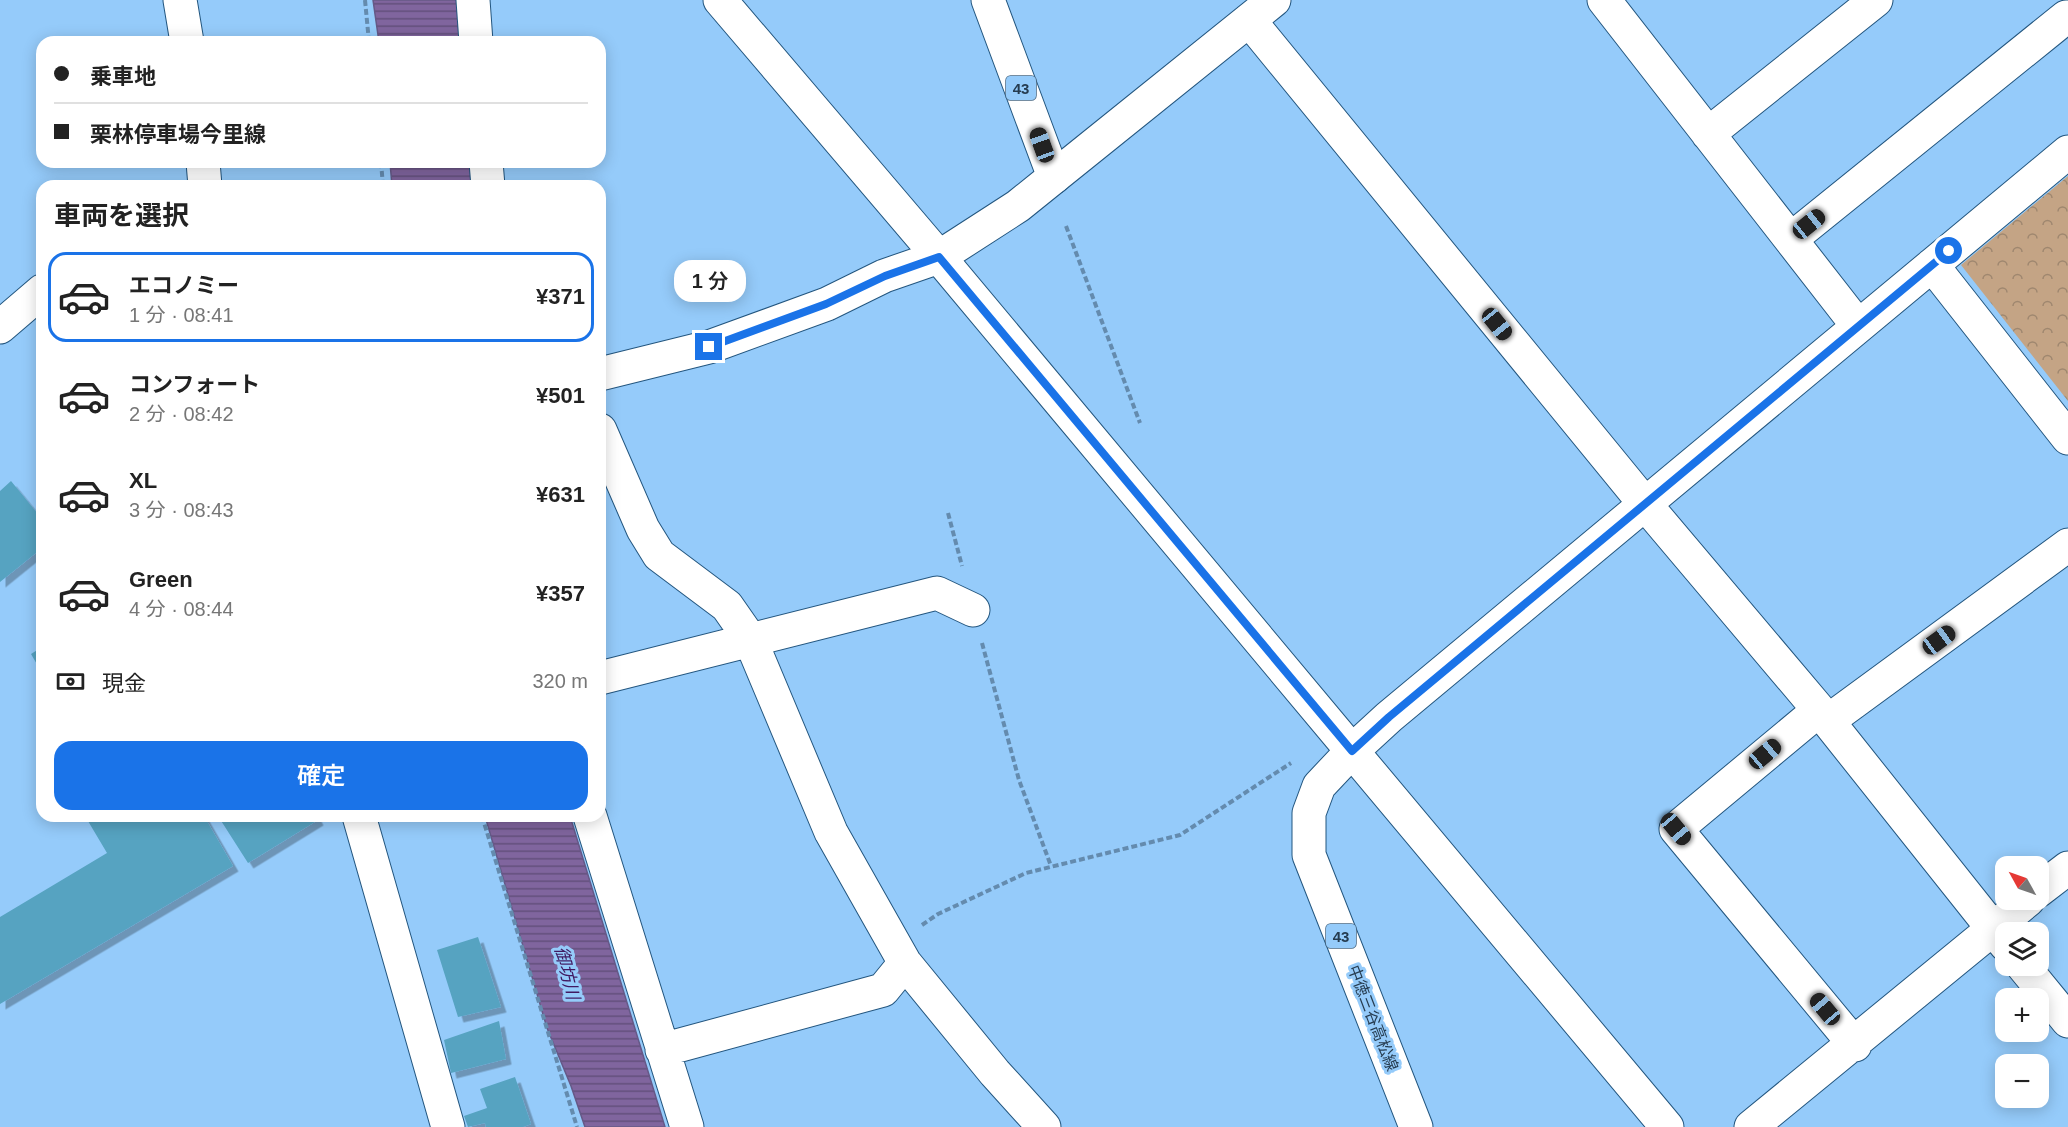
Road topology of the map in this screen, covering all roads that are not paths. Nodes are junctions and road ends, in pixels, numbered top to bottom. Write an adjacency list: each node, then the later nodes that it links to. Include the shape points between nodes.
1 (180, 0): 10 (street)
2 (473, 0): 11 (street)
3 (720, 0): 16 (street)
4 (988, 0): 14 (street, 43)
5 (1274, 0): 9 (street)
6 (1604, 0): 12 (street)
7 (1876, 0): 12 (street)
8 (2063, 11): 15 (street)
9 (1249, 20): 14 (street); 24 (street)
10 (186, 36)
11 (476, 36)
12 (1708, 134): 15 (street)
13 (2068, 152): 17 (street, 中徳三谷高松線)
14 (1054, 177): 16 (street, via 1018,206)
15 (1791, 239): 19 (street)
16 (939, 257): 21 (street, via 709,347); 30 (street)
17 (1932, 265): 19 (street, 中徳三谷高松線); 22 (street)
18 (36, 296): 20 (street)
19 (1858, 326): 24 (street, 中徳三谷高松線)
20 (0, 327)
21 (606, 373)
22 (2068, 438)
23 (606, 444): 27 (street, via 643,529 659,555 727,606)
24 (1645, 504): 29 (street); 30 (street, 中徳三谷高松線)
25 (2068, 545): 29 (street)
26 (973, 610): 27 (street, via 937,593)
27 (750, 639): 28 (street); 39 (street, via 831,832)
28 (606, 676)
29 (1823, 716): 37 (street); 42 (street, via 1676,829)
30 (1352, 751): 47 (street, 中徳三谷高松線 / 43, via 1319,786 1309,813 1310,855); 48 (street)
31 (361, 822): 44 (street)
32 (592, 822): 43 (street)
33 (2068, 868): 34 (street)
34 (2049, 883)
35 (2020, 910): 36 (street)
36 (2011, 922)
37 (1995, 932)
38 (1995, 940): 42 (street)
39 (900, 954): 43 (street, via 883,990); 46 (street, via 995,1073)
40 (2031, 976): 41 (street)
41 (2068, 1021)
42 (1855, 1045): 49 (street)
43 (662, 1050): 45 (street)
44 (448, 1127)
45 (687, 1127)
46 (1044, 1127)
47 (1416, 1127)
48 (1667, 1127)
49 (1751, 1127)

